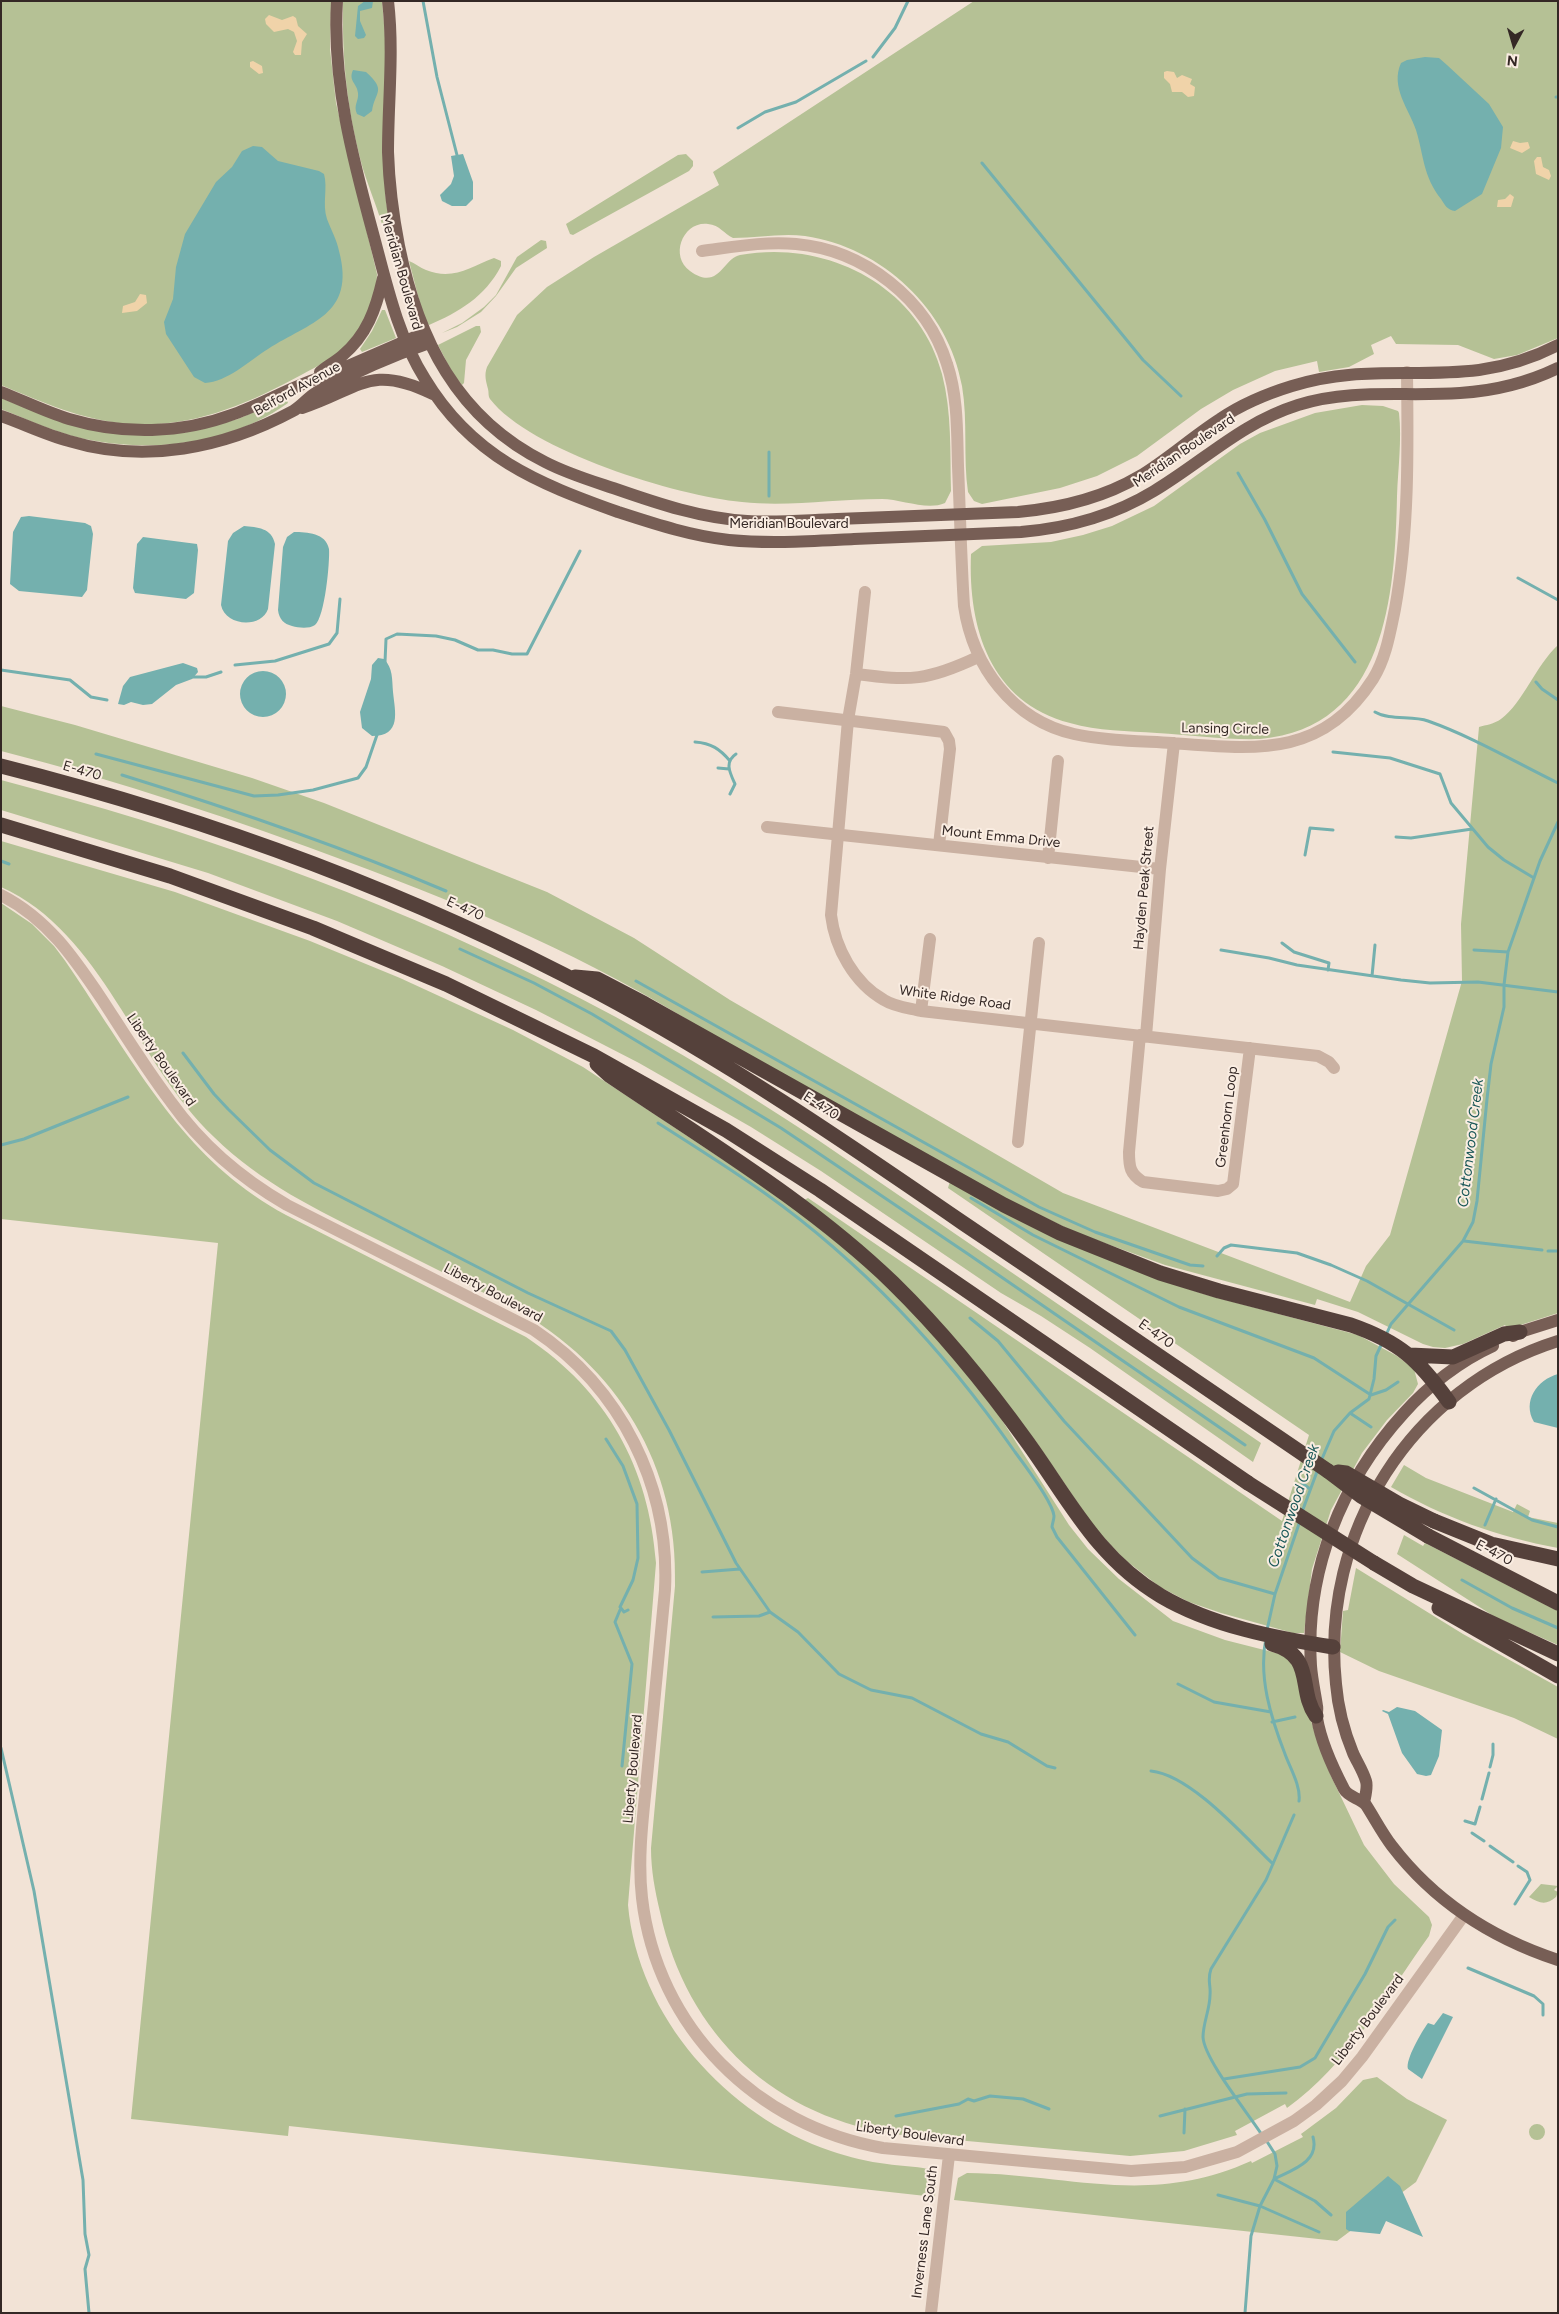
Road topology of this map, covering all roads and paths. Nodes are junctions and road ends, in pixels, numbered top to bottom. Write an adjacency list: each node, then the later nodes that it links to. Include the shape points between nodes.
1 (336, 1): 4 (main road, Meridian Boulevard, via 336,57 342,104)
2 (388, 1): 5 (main road, Meridian Boulevard, via 392,45 388,160 392,207 407,284)
3 (702, 251): 16 (street, Lansing Circle, via 770,243 820,248 870,268 904,294 931,329 950,373 956,406)
4 (384, 275): 6 (main road, Meridian Boulevard); 10 (main road, via 377,305 363,334 343,355)
5 (427, 338): 6 (main road, Belford Avenue); 16 (main road, Meridian Boulevard, via 464,397 512,442 558,468 663,506 755,522)
6 (407, 345): 10 (main road, Belford Avenue); 13 (main road, Meridian Boulevard); 14 (main road, Belford Avenue, via 317,393)
7 (1558, 345): 9 (main road, via 1496,367 1452,372)
8 (1558, 368): 12 (main road, Meridian Boulevard, via 1523,382 1485,390)
9 (1407, 372): 12 (street, Lansing Circle); 16 (main road, Meridian Boulevard, via 1333,376 1266,395 1219,419 1140,476 1089,499 1029,511)
10 (310, 380): 11 (main road, Belford Avenue, via 228,417 196,426 154,430 81,422)
11 (1, 392)
12 (1407, 393): 17 (main road, Meridian Boulevard, via 1334,396 1269,416 1231,436 1144,497 1090,520 1048,530); 23 (street, Lansing Circle, via 1400,578 1388,642 1381,664 1370,682 1354,703 1333,721 1296,740 1254,748)
13 (435, 395): 14 (main road, via 404,382 376,379); 17 (main road, Meridian Boulevard, via 475,439 532,479 678,531 728,540 777,542)
14 (294, 410): 15 (main road, Belford Avenue, via 257,429 225,440 189,448 145,452 77,444)
15 (1, 416)
16 (960, 514): 17 (street, Lansing Circle)
17 (961, 534): 19 (street, Lansing Circle, via 966,619)
18 (865, 592): 20 (street, White Ridge Road)
19 (978, 657): 20 (street, via 948,671 920,678); 23 (street, Lansing Circle, via 1010,699 1052,727 1090,737)
20 (856, 674): 22 (street, White Ridge Road)
21 (778, 712): 22 (street)
22 (848, 720): 28 (street, White Ridge Road); 29 (street, via 944,732 947,736 950,750)
23 (1174, 743): 31 (street, Hayden Peak Street)
24 (1058, 761): 30 (street)
25 (1, 766): 35 (highway, E-470, via 128,801 284,854 419,907)
26 (1, 825): 39 (highway, via 170,876 313,928 446,984)
27 (767, 827): 28 (street, Mount Emma Drive)
28 (838, 835): 29 (street, Mount Emma Drive); 36 (street, White Ridge Road, via 830,915 832,930 847,963 857,978 884,1000)
29 (939, 846): 30 (street, Mount Emma Drive)
30 (1048, 858): 31 (street, Mount Emma Drive)
31 (1160, 868): 38 (street, Hayden Peak Street)
32 (1, 895): 62 (street, Liberty Boulevard, via 31,913 62,942 171,1103 202,1139 234,1168 294,1209 534,1330 576,1364 606,1397 629,1431 645,1464 656,1497 664,1542 665,1590 641,1867 648,1930 666,1982 685,2018 712,2054 741,2083 777,2109 818,2130 857,2143)
33 (930, 938): 36 (street)
34 (1039, 943): 37 (street)
35 (568, 976): 46 (highway, via 597,979 1060,1233 1174,1278 1361,1329); 49 (highway, E-470, via 695,1046 794,1107)
36 (921, 1011): 37 (street, White Ridge Road)
37 (1032, 1023): 38 (street, White Ridge Road); 42 (street)
38 (1143, 1036): 40 (street, White Ridge Road); 40 (street, Greenhorn Loop, via 1129,1152 1131,1171 1143,1182 1208,1190 1227,1189 1233,1184)
39 (579, 1048): 51 (highway, bridge, via 692,1110 799,1176 1248,1483); 54 (highway, via 609,1075 809,1211 891,1281 975,1373 1093,1537 1123,1568 1161,1596 1187,1610 1233,1630)
40 (1250, 1048): 41 (street, White Ridge Road, via 1318,1056)
41 (1334, 1068)
42 (1018, 1142)
43 (1558, 1320): 44 (main road)
44 (1520, 1332): 46 (highway, via 1504,1334 1453,1357); 47 (main road, via 1470,1359)
45 (1558, 1342): 48 (main road, via 1503,1364)
46 (1410, 1355): 47 (highway)
47 (1436, 1383): 48 (highway); 53 (main road, via 1382,1438 1344,1500 1318,1574)
48 (1449, 1402): 55 (main road, via 1415,1434 1392,1463 1359,1521 1341,1578)
49 (1328, 1471): 50 (highway, bridge, via 1346,1473 1399,1504 1491,1544); 52 (highway, E-470, bridge, via 1361,1496 1428,1536)
50 (1558, 1559)
51 (1413, 1586): 56 (highway); 57 (highway, via 1431,1602)
52 (1558, 1603)
53 (1310, 1643): 54 (highway); 55 (highway); 58 (main road)
54 (1287, 1644): 58 (highway, via 1301,1667)
55 (1333, 1647): 59 (main road, via 1340,1714 1366,1782)
56 (1558, 1654)
57 (1558, 1676)
58 (1316, 1716): 59 (main road, via 1328,1754 1346,1792)
59 (1364, 1803): 60 (main road, via 1412,1870 1438,1896)
60 (1464, 1915): 61 (main road, via 1512,1943); 62 (street, Liberty Boulevard, via 1357,2064 1327,2095 1294,2121 1244,2149 1202,2163 1145,2171)
61 (1558, 1960)
62 (949, 2156): 63 (street, Inverness Lane South)
63 (931, 2313)

